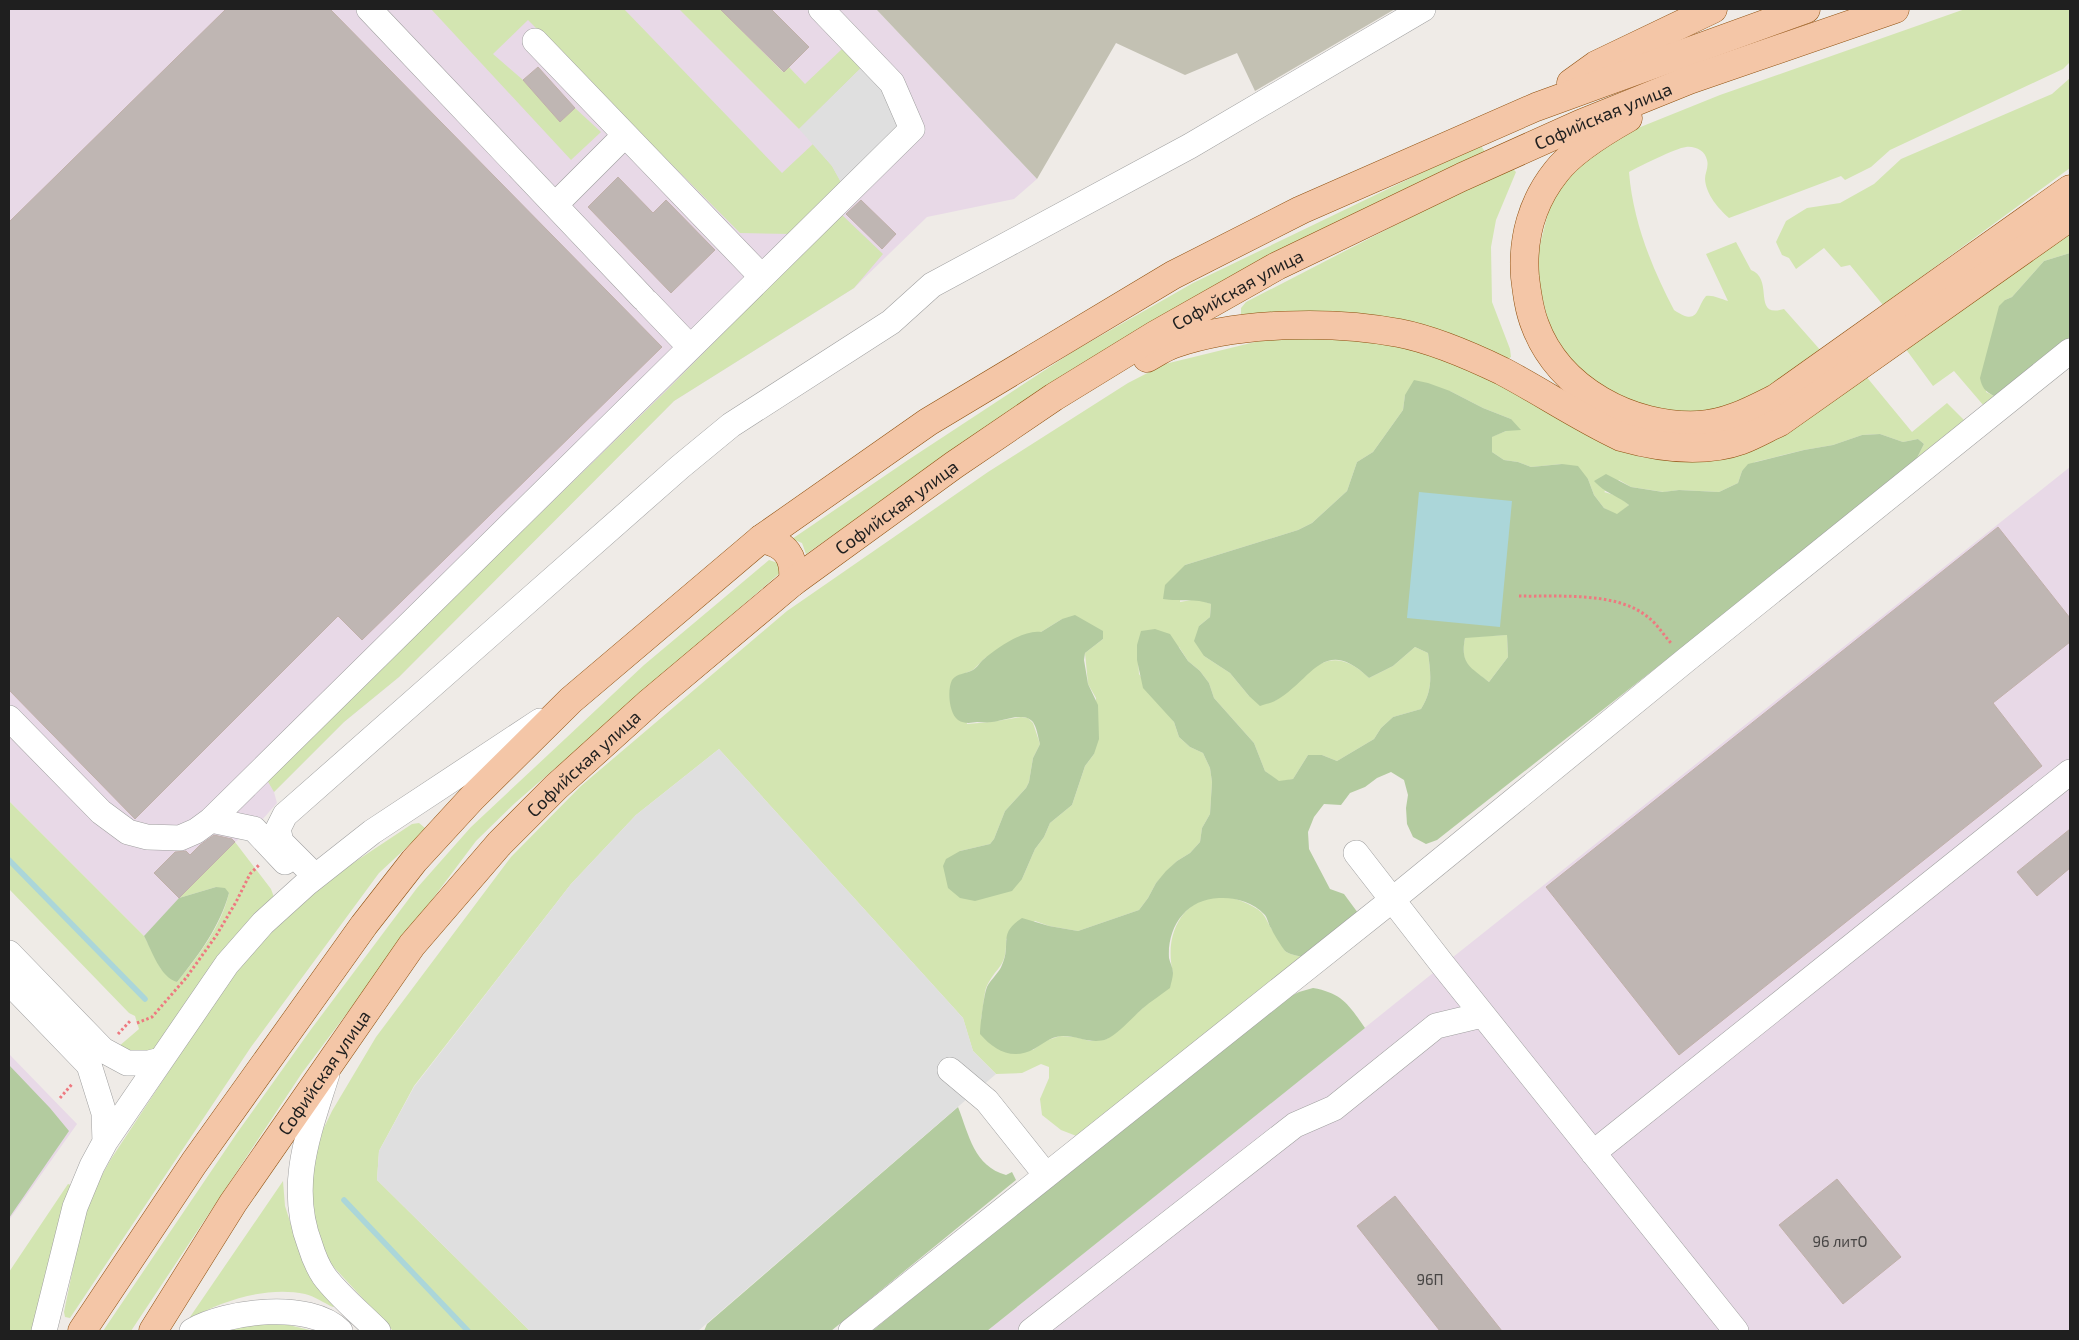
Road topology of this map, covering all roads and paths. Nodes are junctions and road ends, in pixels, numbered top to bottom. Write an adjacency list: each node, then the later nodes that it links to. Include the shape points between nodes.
1 (369, 9): 12 (street)
2 (822, 9): 14 (street, via 892,82 912,129)
3 (1423, 9): 28 (street, via 1190,146 932,285 891,322 731,425 285,815 278,829 281,842)
4 (1713, 9): 9 (main road, via 1596,65)
5 (1806, 9): 9 (main road, Софийская улица)
6 (1895, 9): 8 (main road, Софийская улица)
7 (535, 42): 10 (street)
8 (1689, 80): 11 (main road, via 1616,125 1556,170 1532,211 1526,236 1524,261 1529,306 1535,327 1547,348 1562,369 1582,388 1612,408 1640,418 1700,426 1748,412 1776,398); 17 (main road, Софийская улица, via 1462,177 1278,266 1155,335)
9 (1536, 107): 18 (main road, Софийская улица, via 1301,210 1173,275 928,422)
10 (625, 135): 12 (street); 14 (street)
11 (2070, 188)
12 (555, 206): 15 (street)
13 (2070, 217): 17 (main road, via 1780,422 1741,440 1708,448 1678,448 1621,437 1500,371 1439,345 1400,333 1366,328 1285,326 1205,335 1172,345 1117,374)
14 (762, 277): 15 (street)
15 (690, 347): 25 (street)
16 (2070, 352): 21 (street)
17 (1054, 398): 19 (main road, Софийская улица, via 954,465)
18 (761, 539): 19 (main road, via 773,542 791,558); 22 (main road, Софийская улица)
19 (793, 582): 34 (main road, Софийская улица, via 650,702 500,843 412,945)
20 (1519, 596): 21 (path, via 1607,599 1626,605 1651,619)
21 (1686, 660): 29 (street)
22 (571, 700): 28 (street, via 388,821); 41 (main road, Софийская улица, via 472,798 381,903 194,1163)
23 (9, 718): 25 (street, via 101,812 128,832 147,838 180,838)
24 (2070, 772): 38 (street)
25 (211, 820): 26 (street, via 254,828)
26 (274, 850): 28 (street); 33 (path, via 250,874 216,936 186,978 152,1018)
27 (1356, 853): 29 (street)
28 (310, 880): 35 (street, via 262,923 227,964)
29 (1392, 900): 32 (street); 39 (street)
30 (9, 953): 35 (street, via 103,1050 127,1063)
31 (9, 982): 37 (street, via 89,1065 104,1113)
32 (1482, 1015): 38 (street); 47 (street, via 1436,1026 1334,1108 1295,1125)
33 (137, 1023)
34 (332, 1059): 42 (main road, Софийская улица, via 234,1203); 45 (street, via 300,1166 298,1187 304,1232 324,1276)
35 (161, 1060): 37 (street)
36 (950, 1070): 39 (street, via 987,1101)
37 (105, 1142): 40 (street, via 75,1207)
38 (1593, 1153): 48 (street)
39 (1046, 1174): 46 (street)
40 (44, 1331)
41 (82, 1331)
42 (153, 1331)
43 (192, 1331): 44 (street, via 218,1320 263,1311 300,1314 319,1319)
44 (340, 1331)
45 (378, 1331)
46 (851, 1331)
47 (1031, 1331)
48 (1736, 1331)

